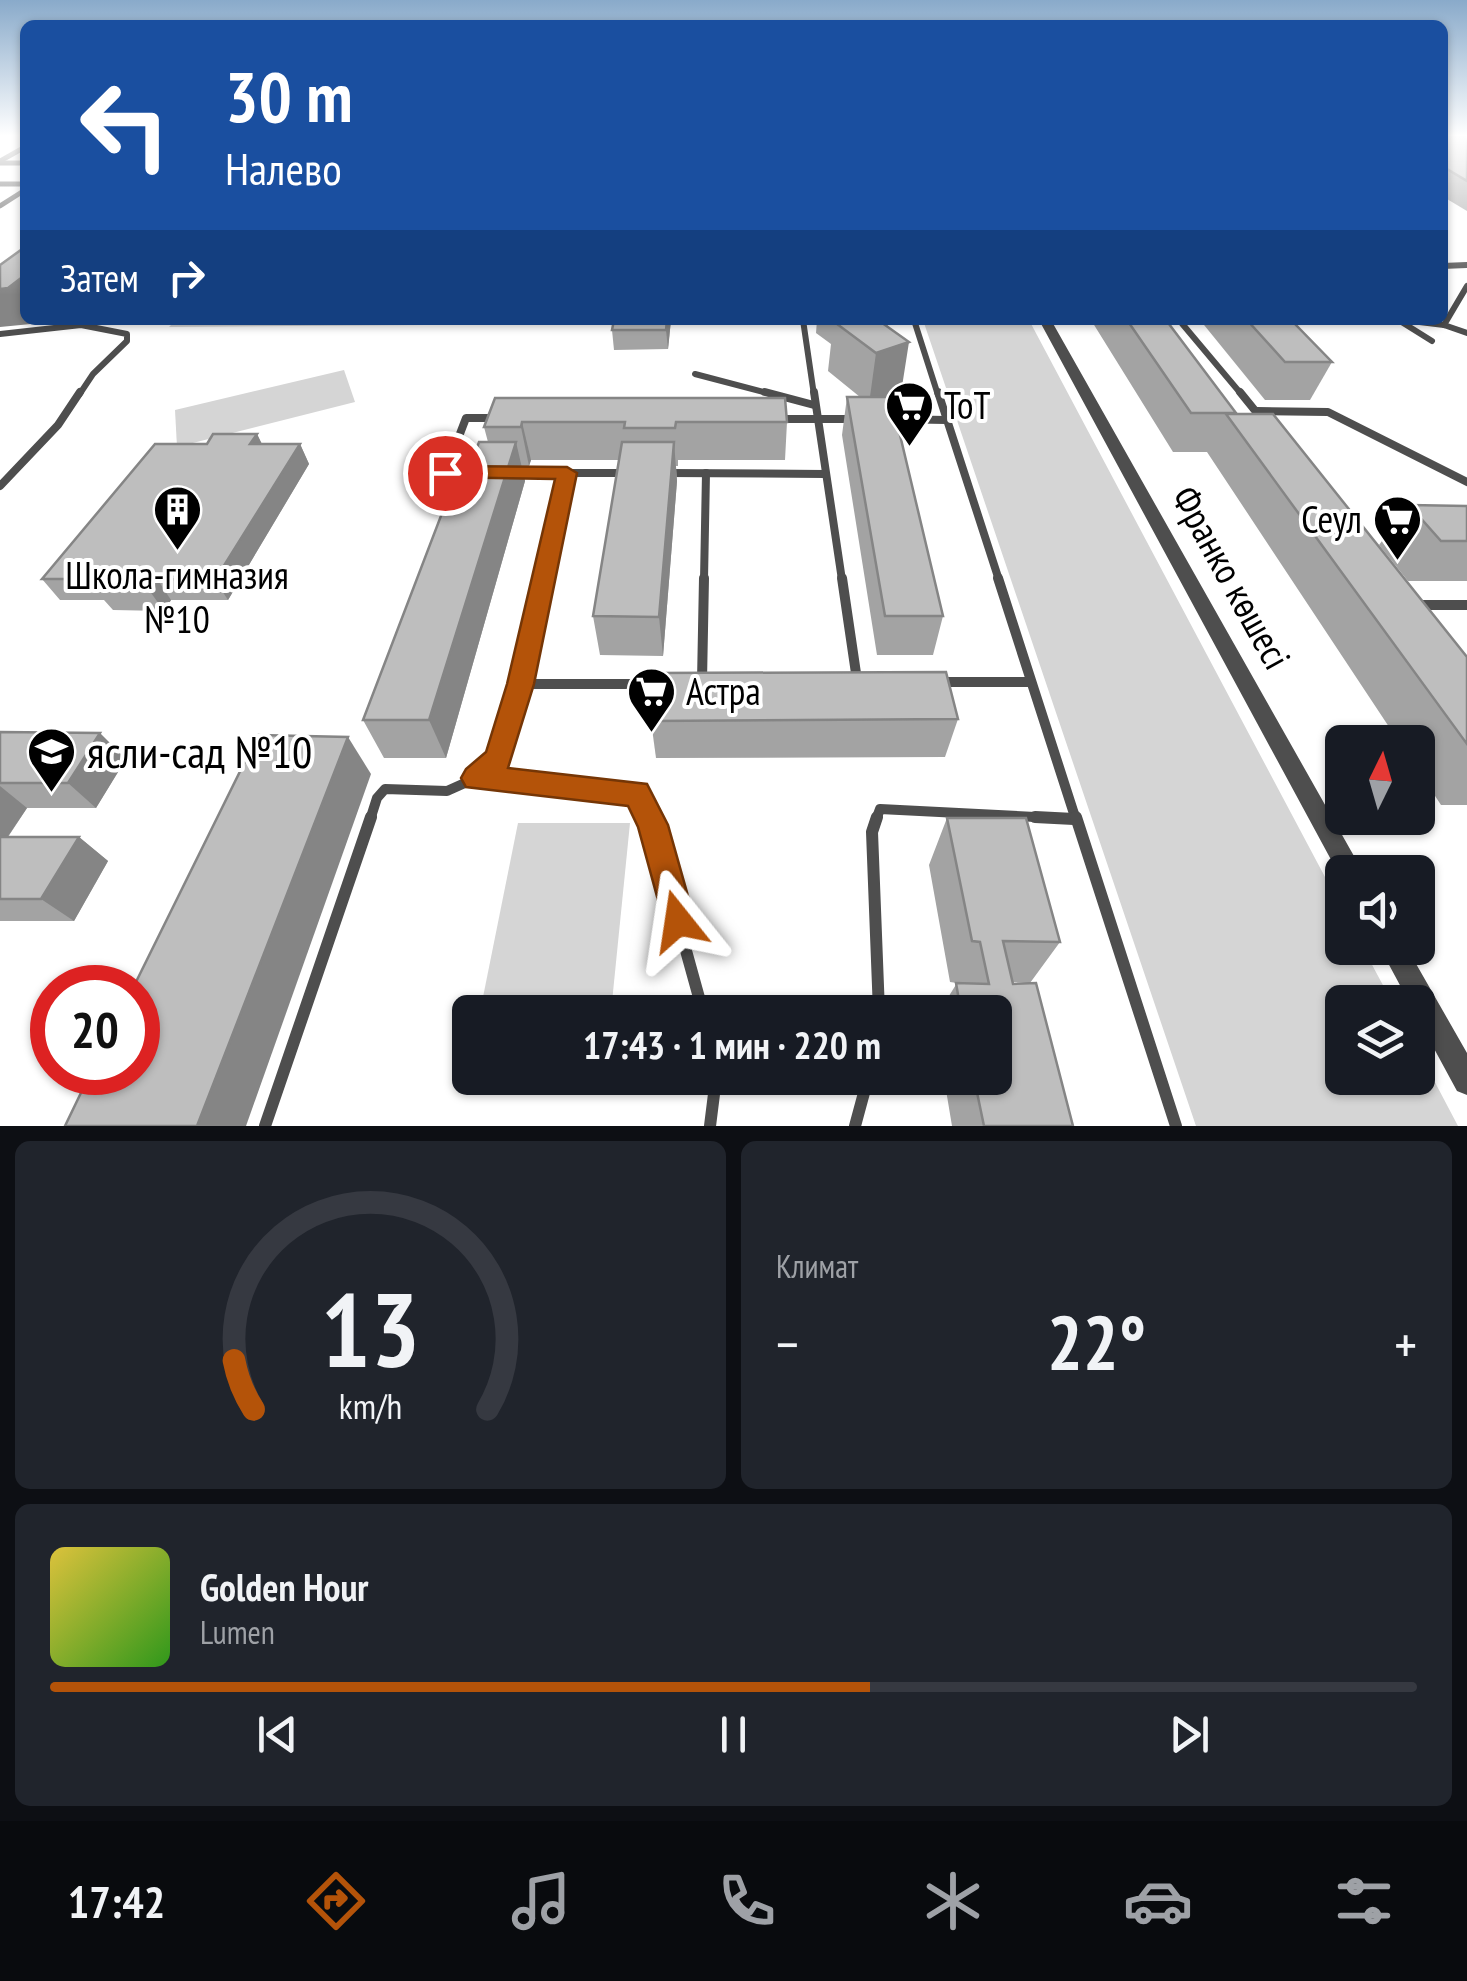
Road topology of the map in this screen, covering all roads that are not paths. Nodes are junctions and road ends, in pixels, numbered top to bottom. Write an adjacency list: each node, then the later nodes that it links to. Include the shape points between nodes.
1 (20, 191): 2 (lane)
2 (0, 206)
3 (1467, 286): 4 (lane)
4 (1448, 318)
5 (804, 325): 15 (lane)
6 (916, 325): 20 (lane)
7 (1048, 325): 41 (street, Франко көшесі)
8 (1183, 325): 16 (lane)
9 (1408, 325): 13 (lane)
10 (1444, 325): 12 (lane)
11 (0, 334): 28 (lane, via 80,326 127,334 58,425)
12 (1467, 334)
13 (1432, 341)
14 (695, 374): 15 (lane)
15 (814, 405): 19 (lane)
16 (1258, 411): 21 (lane); 27 (lane, via 1328,412)
17 (504, 418): 22 (lane, via 466,418 445,473)
18 (777, 419): 19 (lane)
19 (816, 419): 20 (lane); 26 (lane)
20 (946, 420): 34 (lane)
21 (1254, 424)
22 (480, 473)
23 (497, 473): 24 (lane)
24 (567, 473): 25 (lane); 36 (lane)
25 (706, 474): 26 (lane); 37 (lane)
26 (825, 474): 31 (lane)
27 (1467, 482)
28 (0, 486)
29 (1467, 604): 30 (lane)
30 (1397, 605)
31 (857, 682): 32 (lane); 35 (lane)
32 (876, 682)
33 (934, 682): 34 (lane)
34 (1030, 682): 40 (lane)
35 (838, 683)
36 (520, 684): 37 (lane); 39 (lane, via 498,759)
37 (702, 684): 38 (lane)
38 (722, 684)
39 (476, 778): 43 (lane, via 636,794 652,825); 48 (lane, via 447,791 386,790 377,798)
40 (1074, 819): 44 (lane, via 880,810 872,832); 51 (lane)
41 (1342, 855)
42 (1402, 965): 45 (street)
43 (698, 995)
44 (878, 995)
45 (1467, 1081)
46 (714, 1095): 49 (lane)
47 (863, 1095): 50 (lane)
48 (265, 1126)
49 (710, 1126)
50 (855, 1126)
51 (1176, 1126)

